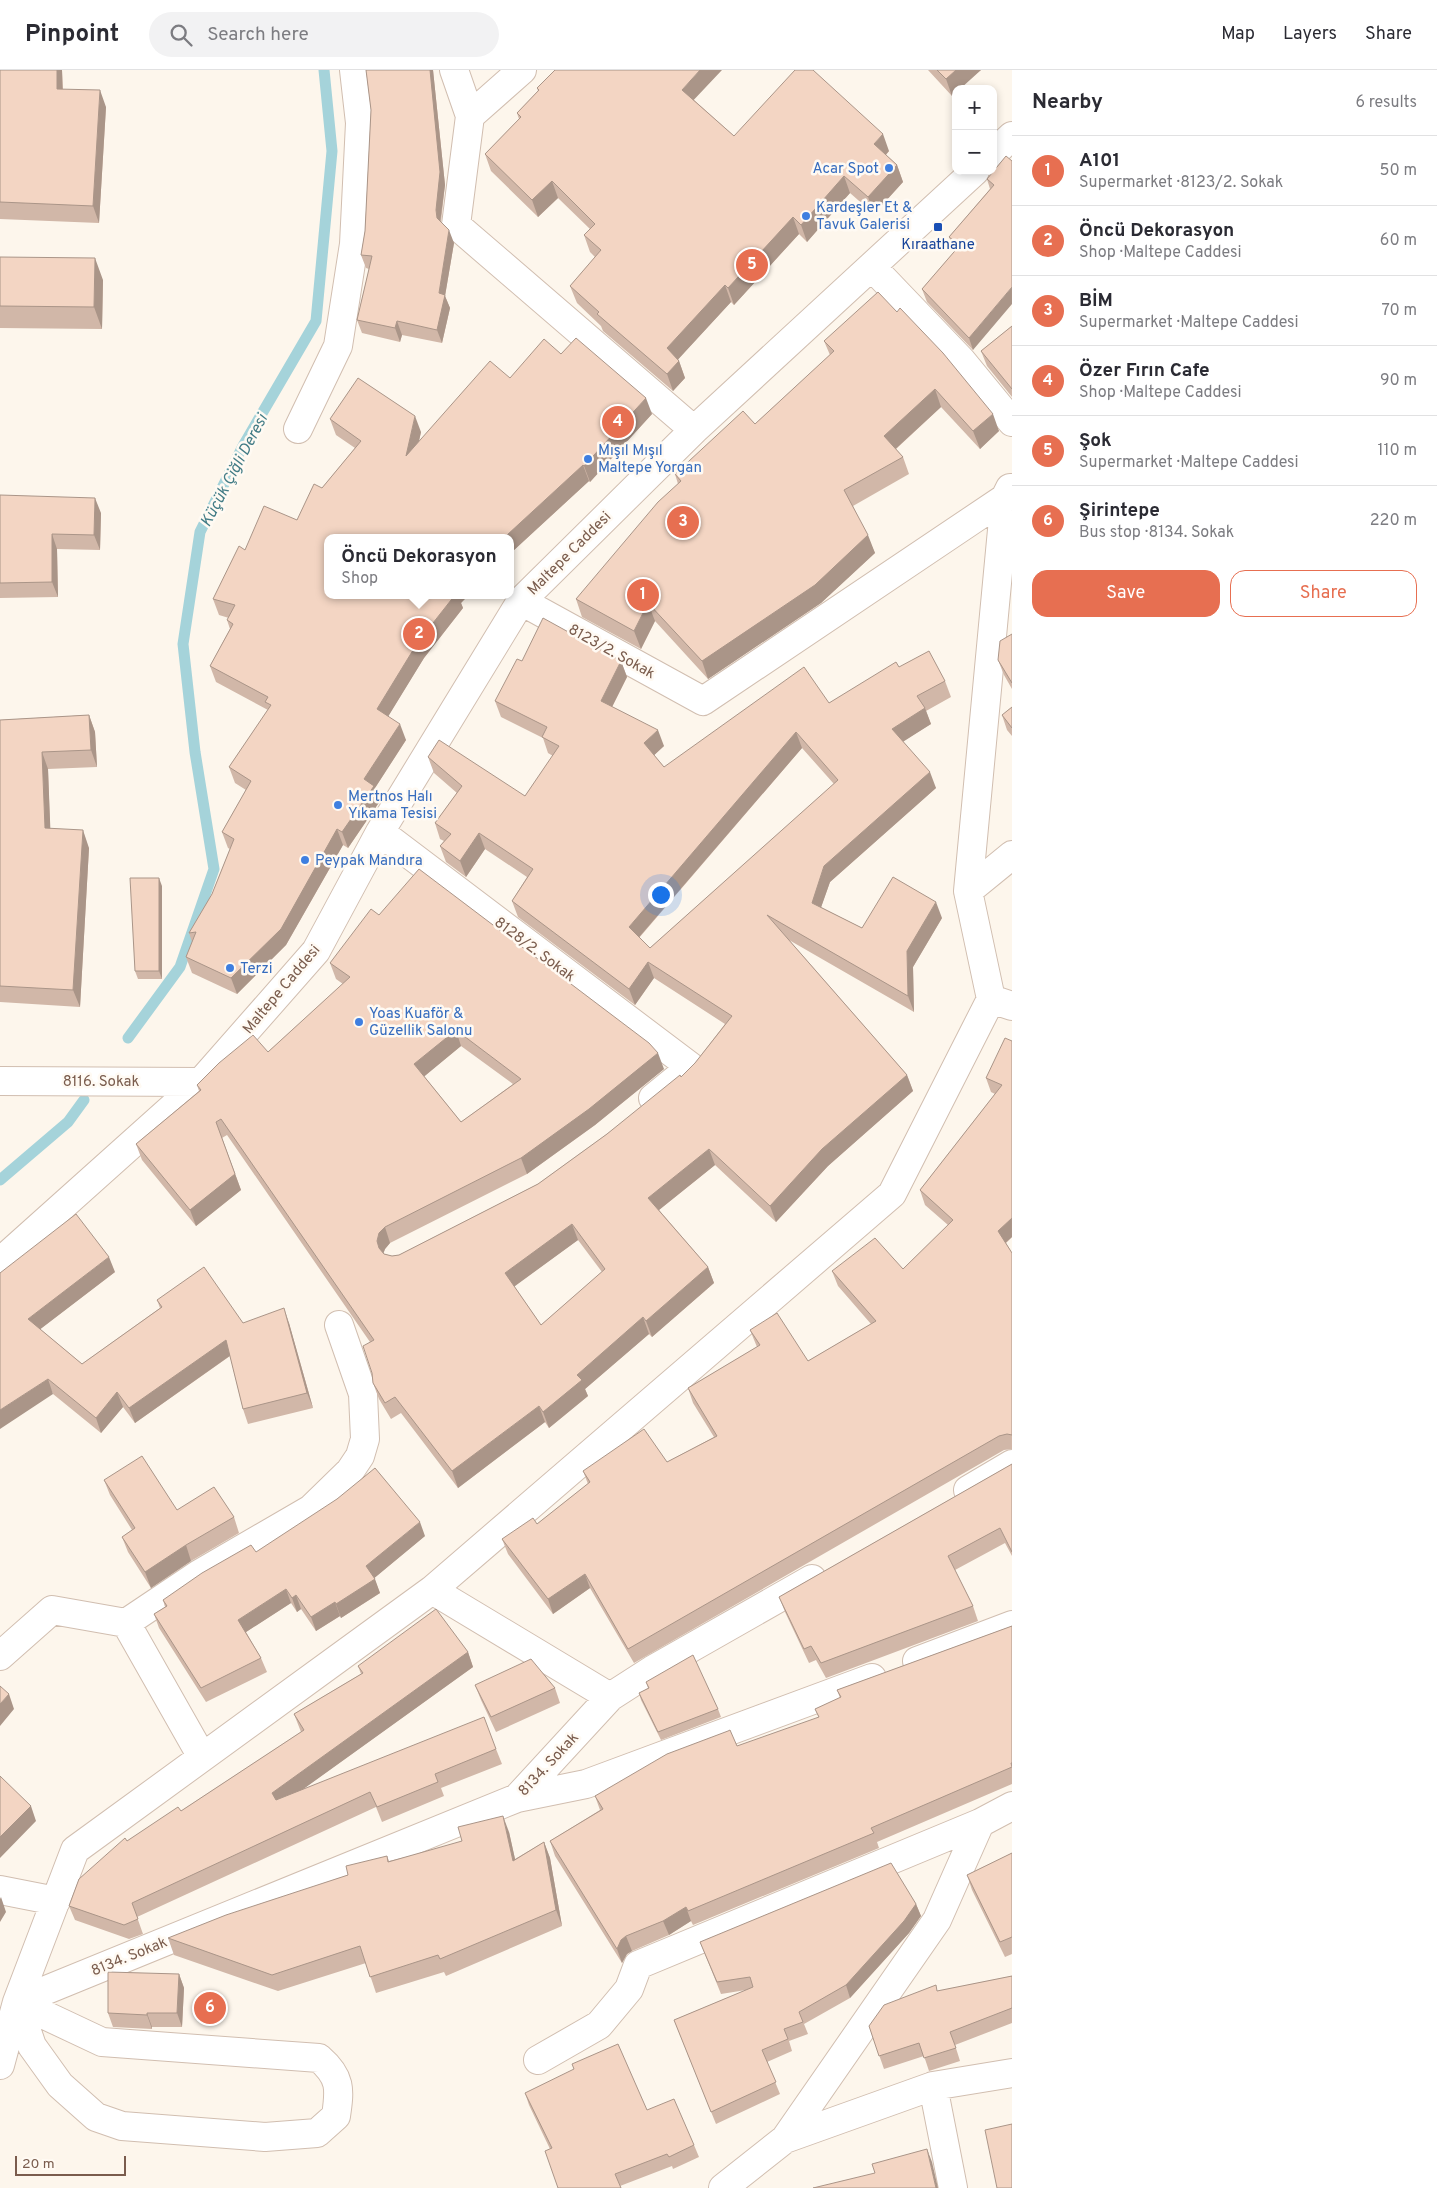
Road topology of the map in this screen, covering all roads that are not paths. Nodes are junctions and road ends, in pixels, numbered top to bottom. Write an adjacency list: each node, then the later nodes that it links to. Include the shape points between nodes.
1 (354, 70): 10 (street, via 360,123 354,244 338,346)
2 (454, 70): 4 (street)
3 (522, 70): 4 (street)
4 (470, 116): 11 (street, via 456,225)
5 (1012, 136): 6 (street)
6 (997, 150)
7 (971, 175): 8 (street, Maltepe Caddesi)
8 (872, 267): 9 (street, via 961,360); 11 (street, Maltepe Caddesi)
9 (1012, 422)
10 (298, 430)
11 (694, 430): 13 (street, Maltepe Caddesi)
12 (1008, 491): 13 (street, 8123/2. Sokak, via 703,701); 16 (street)
13 (520, 601): 14 (street, Maltepe Caddesi)
14 (380, 832): 19 (street, Maltepe Caddesi, via 316,951); 20 (street, 8128/2. Sokak, via 690,1067)
15 (1012, 855): 16 (street)
16 (968, 891): 17 (street)
17 (1002, 1003): 26 (street, via 892,1194)
18 (0, 1081): 19 (street, 8116. Sokak)
19 (201, 1082): 21 (street, Maltepe Caddesi)
20 (635, 1113)
21 (0, 1262)
22 (340, 1325): 27 (street, via 363,1394 365,1440 350,1471 311,1508 199,1574)
23 (1012, 1464): 24 (street)
24 (944, 1504)
25 (832, 1568): 30 (street, 8134. Sokak, via 652,1670)
26 (432, 1590): 30 (street); 31 (street)
27 (126, 1623): 29 (street, via 52,1610); 31 (street)
28 (1012, 1625): 32 (street, via 586,1784)
29 (0, 1656)
30 (610, 1698): 32 (street, 8134. Sokak)
31 (202, 1757): 36 (street, via 76,1850)
32 (517, 1798): 37 (street, 8134. Sokak)
33 (1012, 1806): 34 (street)
34 (980, 1823): 38 (street, via 638,1965 629,1989 599,2025); 42 (street, via 937,1920)
35 (0, 1890): 36 (street)
36 (56, 1901): 37 (street)
37 (17, 2002): 37 (street, via 32,2046 60,2085 96,2117 122,2126 265,2137 316,2133 336,2116 339,2094 333,2070 319,2058 102,2042); 39 (street)
38 (538, 2060)
39 (0, 2066)
40 (1012, 2073): 41 (street)
41 (933, 2086): 42 (street); 44 (street)
42 (785, 2139): 43 (street)
43 (723, 2188)
44 (953, 2188)

